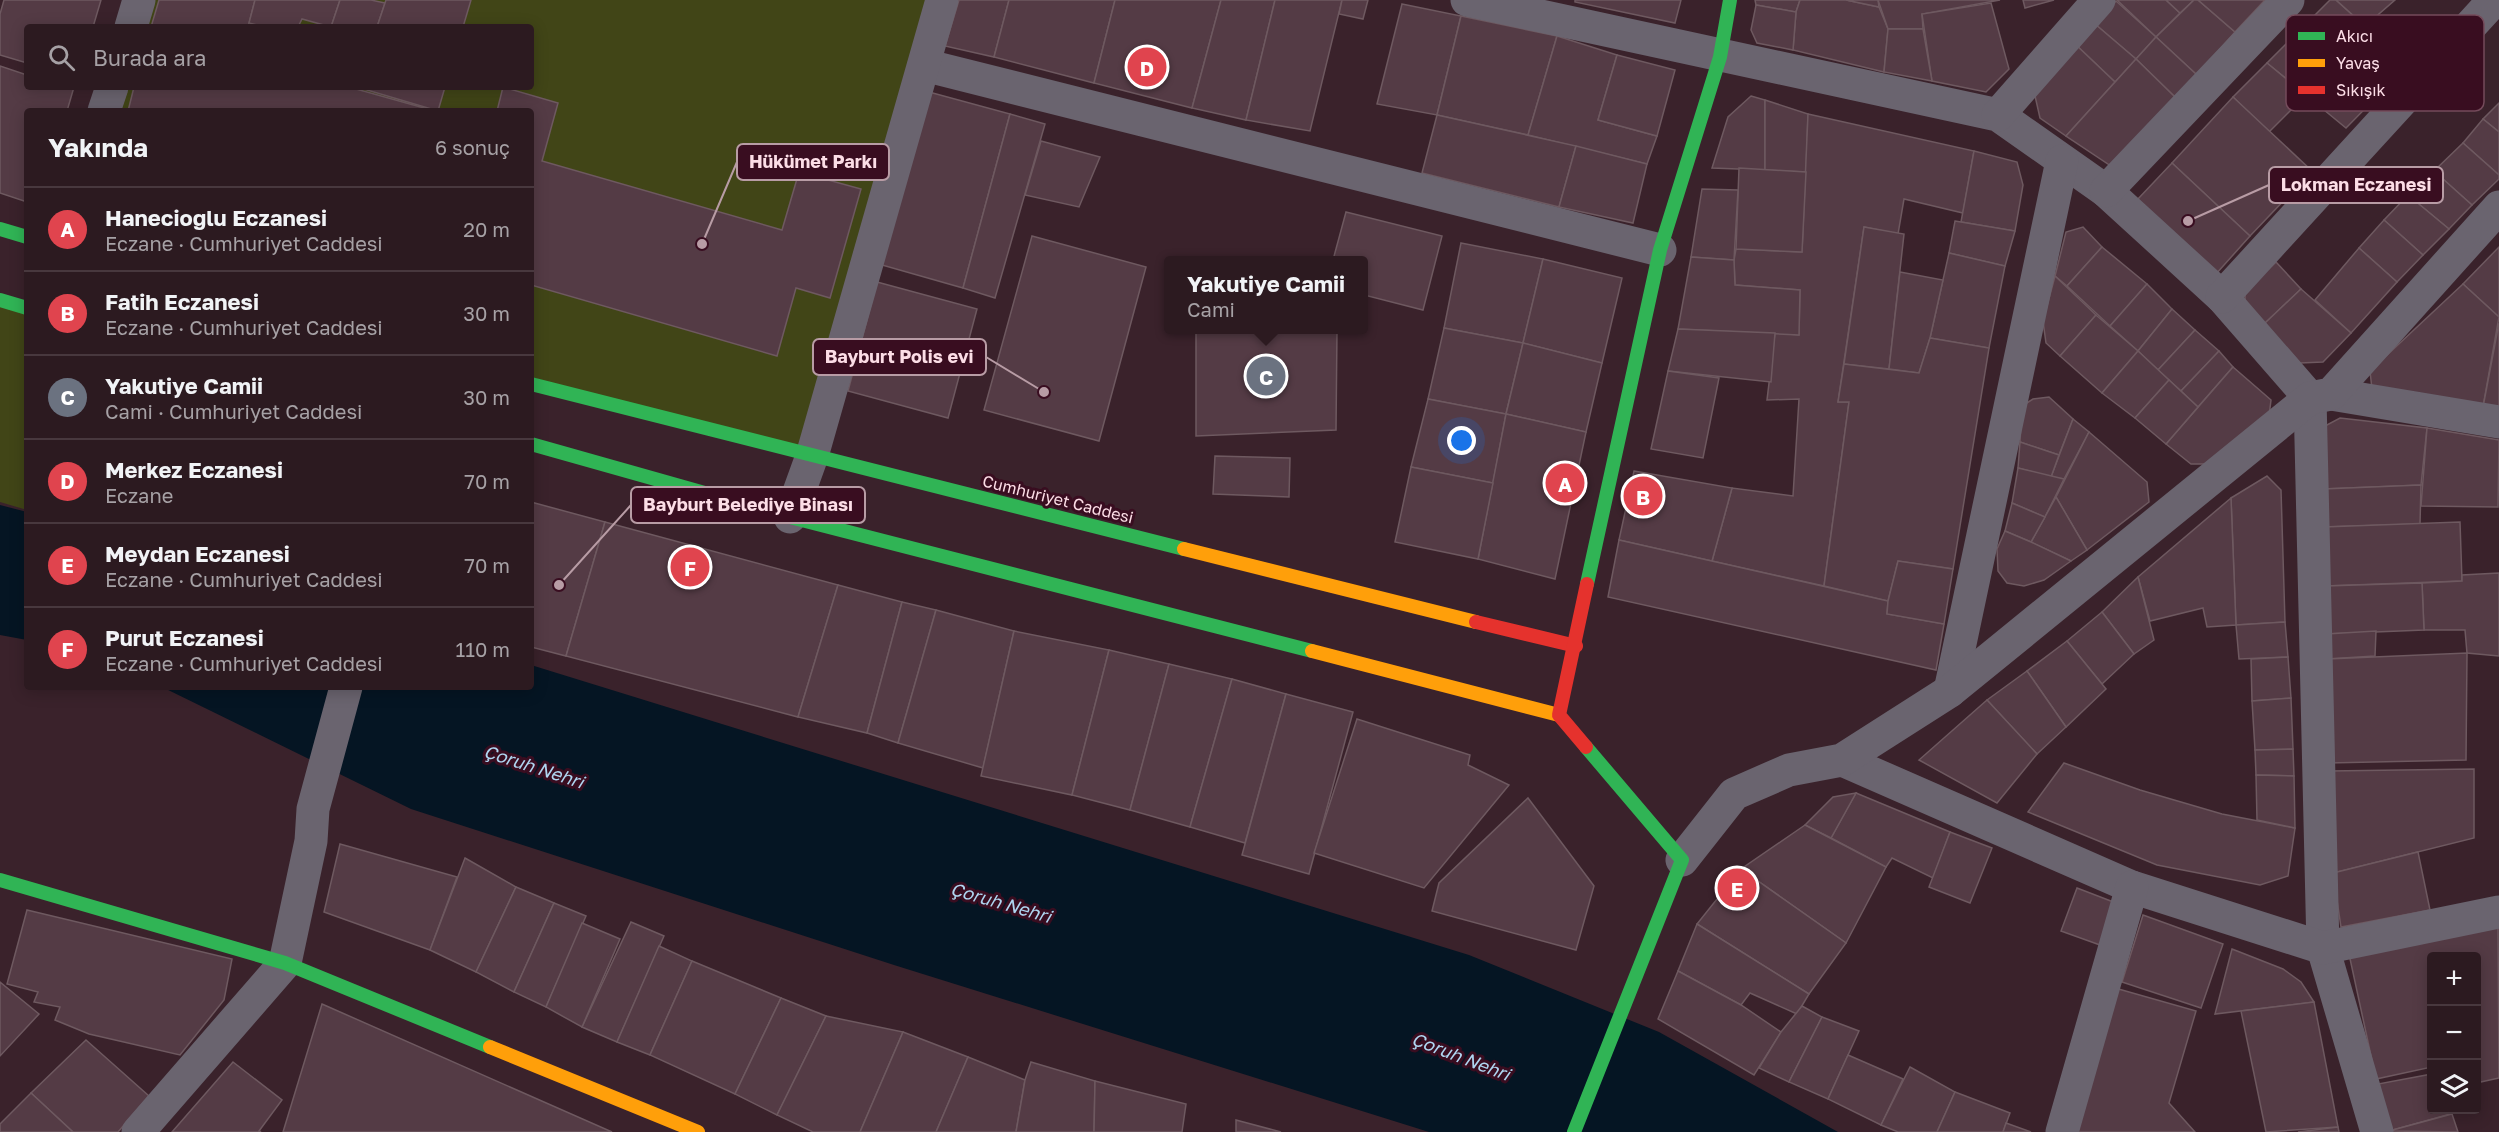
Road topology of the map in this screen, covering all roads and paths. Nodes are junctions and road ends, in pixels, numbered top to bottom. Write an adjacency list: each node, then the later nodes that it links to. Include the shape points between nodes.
1 (139, 0): 9 (street)
2 (942, 0): 11 (street)
3 (1467, 0): 10 (street)
4 (1730, 0): 10 (main road)
5 (2098, 0): 15 (street)
6 (2288, 0): 17 (street)
7 (2494, 0): 8 (street)
8 (2480, 15)
9 (132, 24)
10 (1720, 57): 15 (street); 21 (main road)
11 (924, 65): 21 (street); 29 (street)
12 (111, 90): 13 (street)
13 (105, 108)
14 (2392, 111): 22 (street)
15 (1998, 115): 16 (street)
16 (2062, 161): 17 (street); 33 (street)
17 (2106, 191): 22 (street)
18 (2499, 207): 26 (street)
19 (0, 229): 20 (main road)
20 (24, 236)
21 (1660, 250): 31 (main road, via 1599,521)
22 (2222, 297): 26 (street)
23 (0, 300): 24 (main road)
24 (24, 307)
25 (534, 385): 29 (main road, Cumhuriyet Caddesi)
26 (2320, 396): 27 (street); 33 (street); 40 (street)
27 (2499, 422)
28 (534, 445): 30 (main road)
29 (812, 456): 30 (street); 31 (main road, Cumhuriyet Caddesi, via 1377,600)
30 (790, 517): 34 (main road)
31 (1576, 646): 34 (main road)
32 (345, 690): 41 (street, via 313,809 311,841)
33 (1950, 691): 35 (street)
34 (1559, 715): 36 (main road)
35 (1842, 760): 36 (street, via 1789,770 1734,794); 38 (street)
36 (1682, 860): 44 (main road)
37 (0, 880): 41 (main road)
38 (2132, 887): 40 (street); 45 (street)
39 (2499, 912): 40 (street)
40 (2324, 948): 46 (street)
41 (285, 963): 42 (street); 43 (main road)
42 (138, 1132)
43 (698, 1132)
44 (1574, 1132)
45 (2062, 1132)
46 (2377, 1132)

